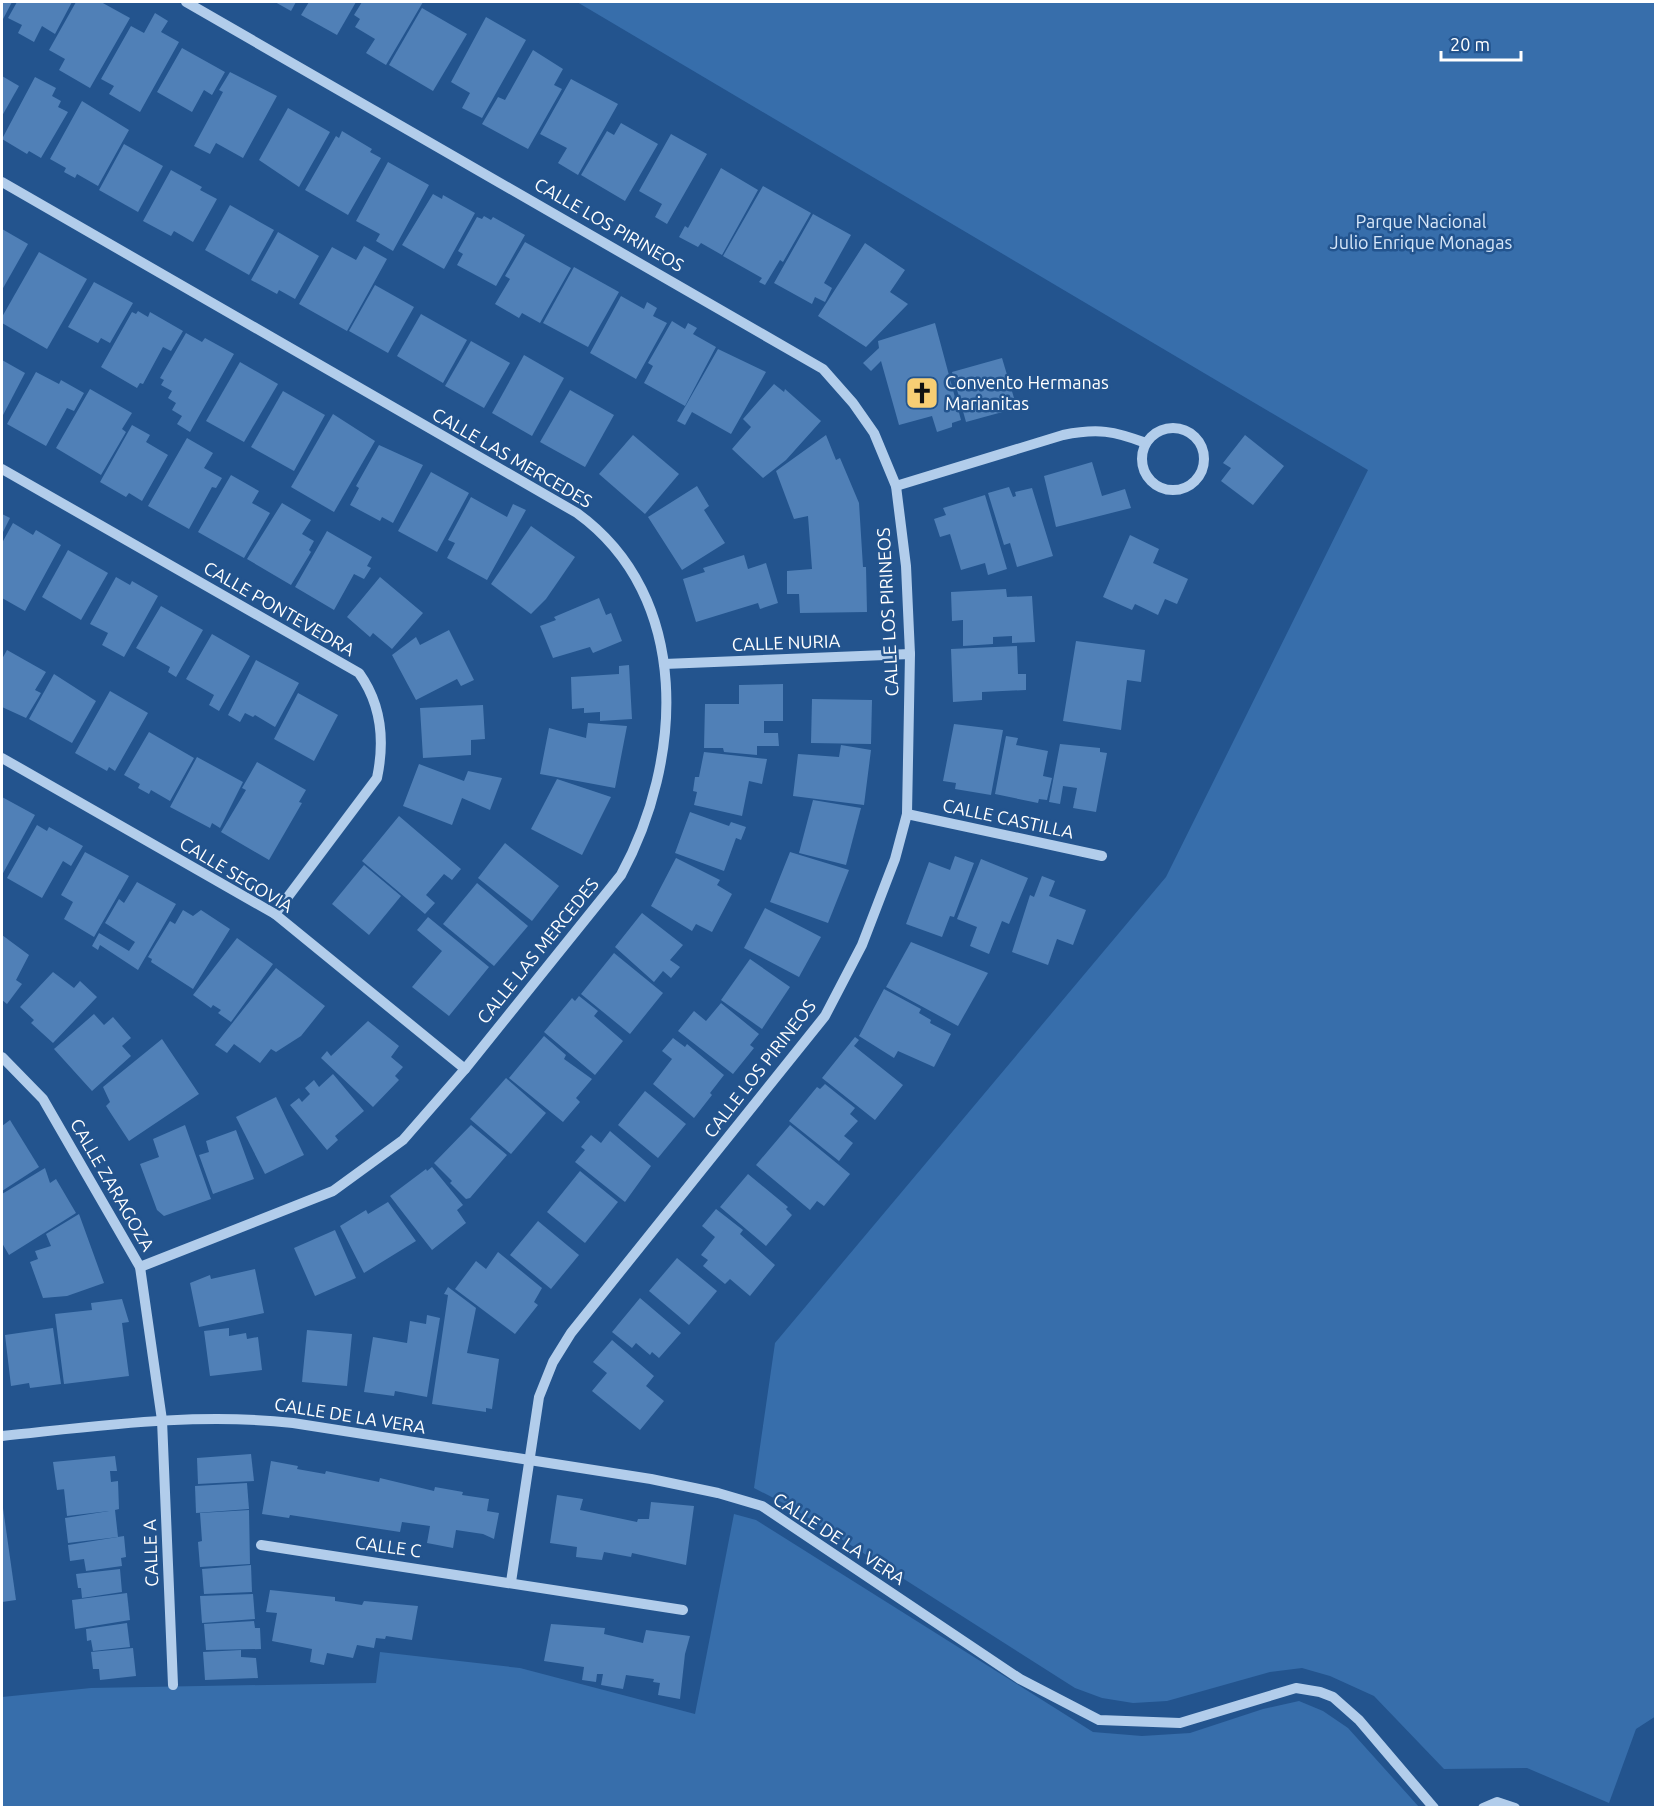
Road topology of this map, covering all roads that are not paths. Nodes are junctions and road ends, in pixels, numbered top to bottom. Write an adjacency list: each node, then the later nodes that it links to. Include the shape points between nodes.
1 (186, 2): 5 (street, CALLE LOS PIRINEOS, via 823,369 874,433)
2 (2, 182): 7 (street, CALLE LAS MERCEDES, via 593,525 616,548 637,578 655,624)
3 (1146, 443): 3 (street, via 1143,464 1153,483 1162,488 1183,489 1200,476 1204,465 1201,444 1184,430 1163,430); 5 (street, via 1101,430 1086,430)
4 (2, 469): 11 (street, CALLE PONTEVEDRA, via 359,673 372,692 382,740 377,778)
5 (896, 486): 6 (street, CALLE LOS PIRINEOS, via 906,566)
6 (910, 654): 7 (street, CALLE NURIA); 9 (street, CALLE LOS PIRINEOS)
7 (664, 664): 13 (street, CALLE LAS MERCEDES, via 663,759 638,844 621,875)
8 (2, 758): 11 (street, CALLE SEGOVIA)
9 (907, 814): 10 (street, CALLE CASTILLA); 17 (street, CALLE LOS PIRINEOS, via 862,945 825,1016 571,1333 553,1362 539,1397)
10 (1102, 856)
11 (275, 914): 13 (street, CALLE SEGOVIA)
12 (2, 1057): 14 (street, CALLE ZARAGOZA, via 43,1099)
13 (465, 1069): 14 (street, CALLE LAS MERCEDES, via 402,1140 333,1191)
14 (140, 1267): 15 (street, CALLE ZARAGOZA)
15 (162, 1420): 16 (street, CALLE DE LA VERA); 17 (street, CALLE DE LA VERA, via 240,1417 282,1421); 21 (street, CALLE A)
16 (2, 1436)
17 (529, 1460): 19 (street); 22 (street, CALLE DE LA VERA, via 651,1479 762,1506 1020,1679 1099,1720 1179,1723 1296,1688 1320,1692 1333,1697 1359,1720)
18 (261, 1545): 19 (street, CALLE C)
19 (511, 1582): 20 (street, CALLE C)
20 (683, 1611)
21 (173, 1685)
22 (1434, 1808)
23 (1483, 1808): 24 (street, via 1497,1802)
24 (1515, 1808)

